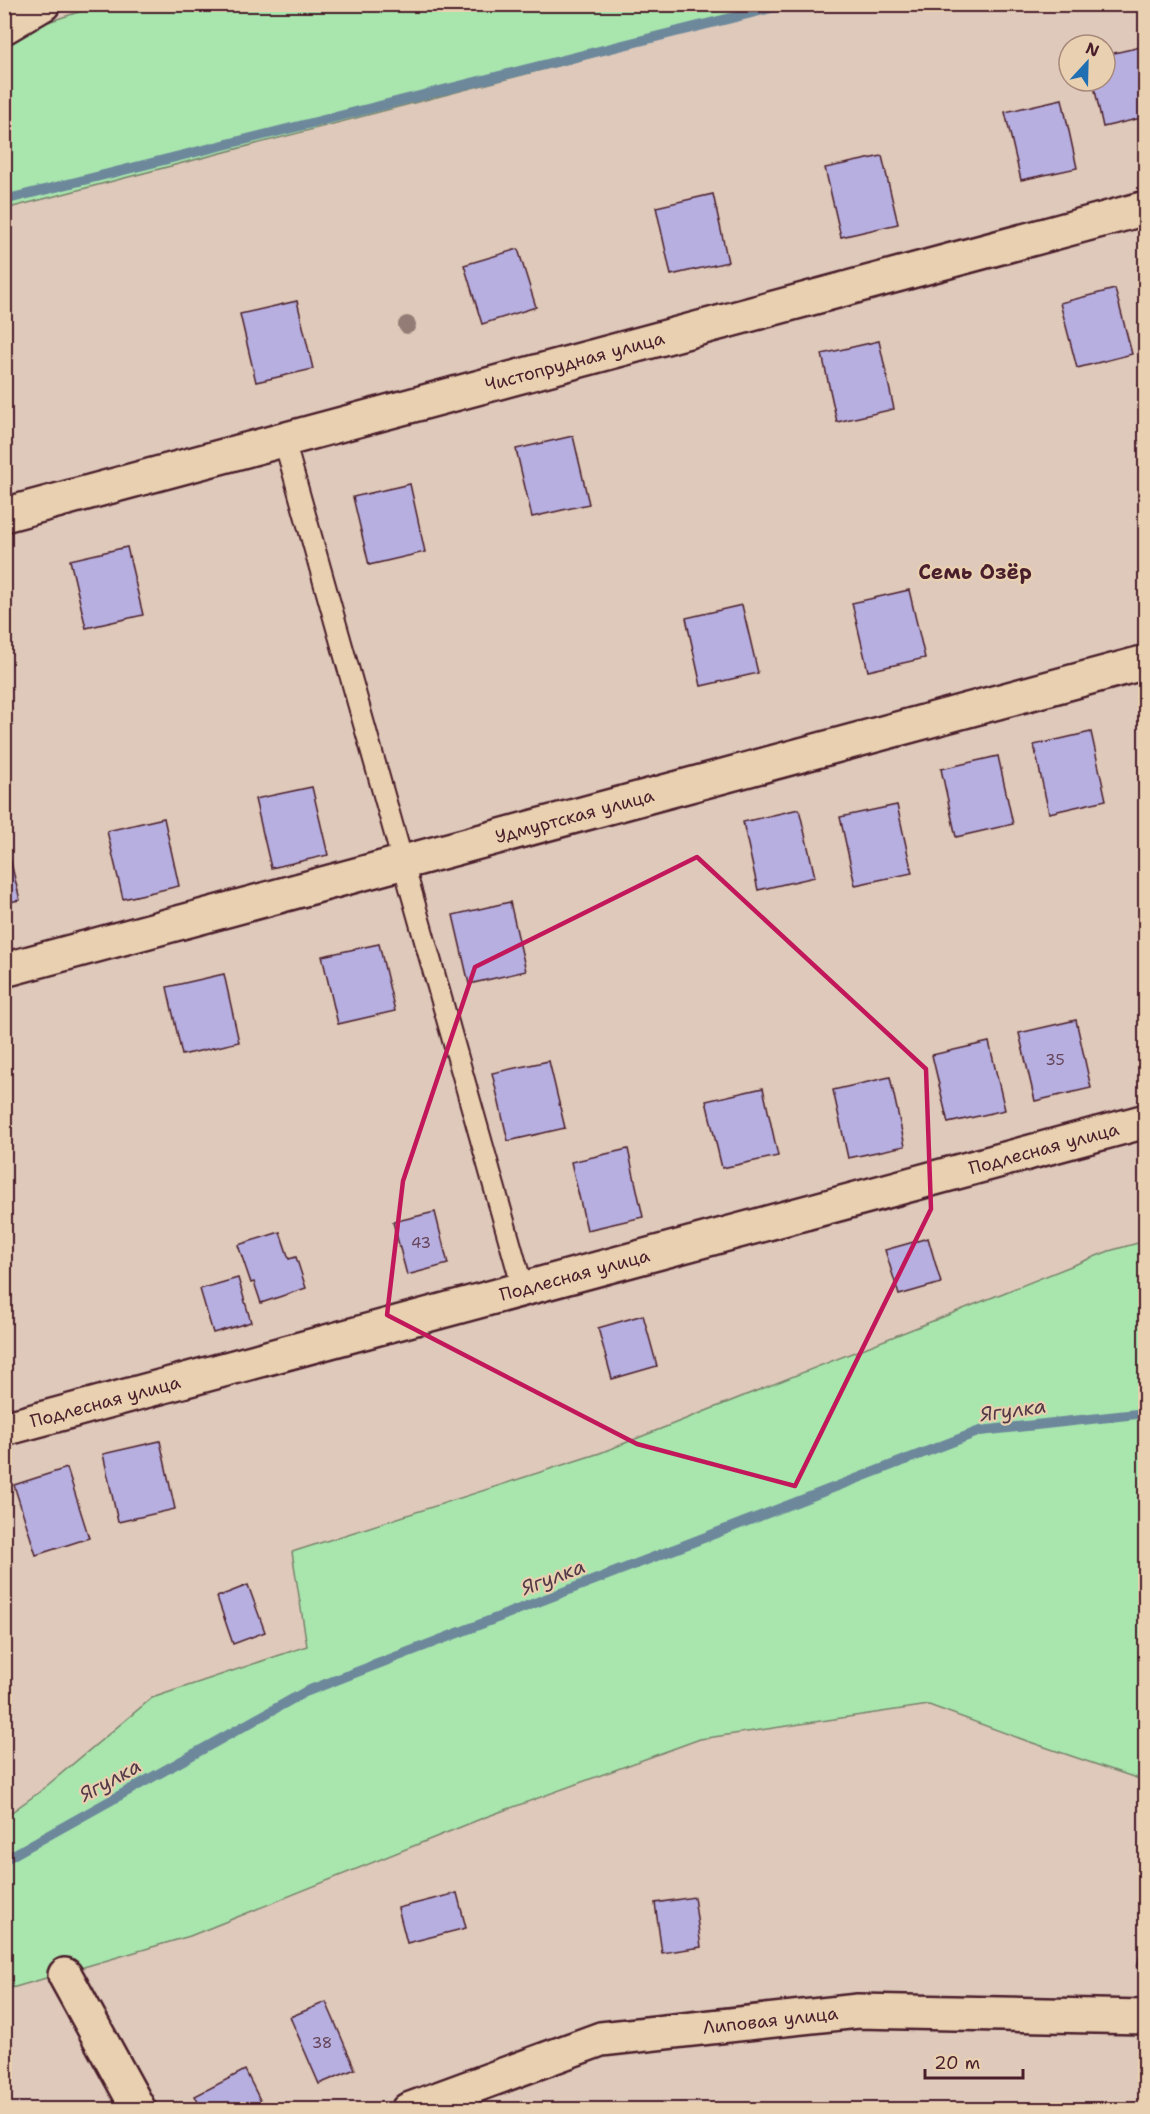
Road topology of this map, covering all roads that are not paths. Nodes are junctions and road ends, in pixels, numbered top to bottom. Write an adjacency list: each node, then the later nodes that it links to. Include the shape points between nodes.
1 (43, 4): 2 (street)
2 (4, 27)
3 (1146, 208): 4 (street, Чистопрудная улица)
4 (284, 440): 5 (street, Чистопрудная улица); 7 (lane)
5 (4, 515)
6 (1146, 662): 7 (street, Удмуртская улица)
7 (403, 862): 8 (street, Удмуртская улица); 10 (lane)
8 (4, 969)
9 (1146, 1121): 10 (street, Подлесная улица)
10 (523, 1289): 11 (street, Подлесная улица)
11 (4, 1429)
12 (65, 1976): 14 (street)
13 (1146, 2018): 15 (street, Липовая улица, via 858,2011 602,2039)
14 (139, 2109)
15 (408, 2109)

